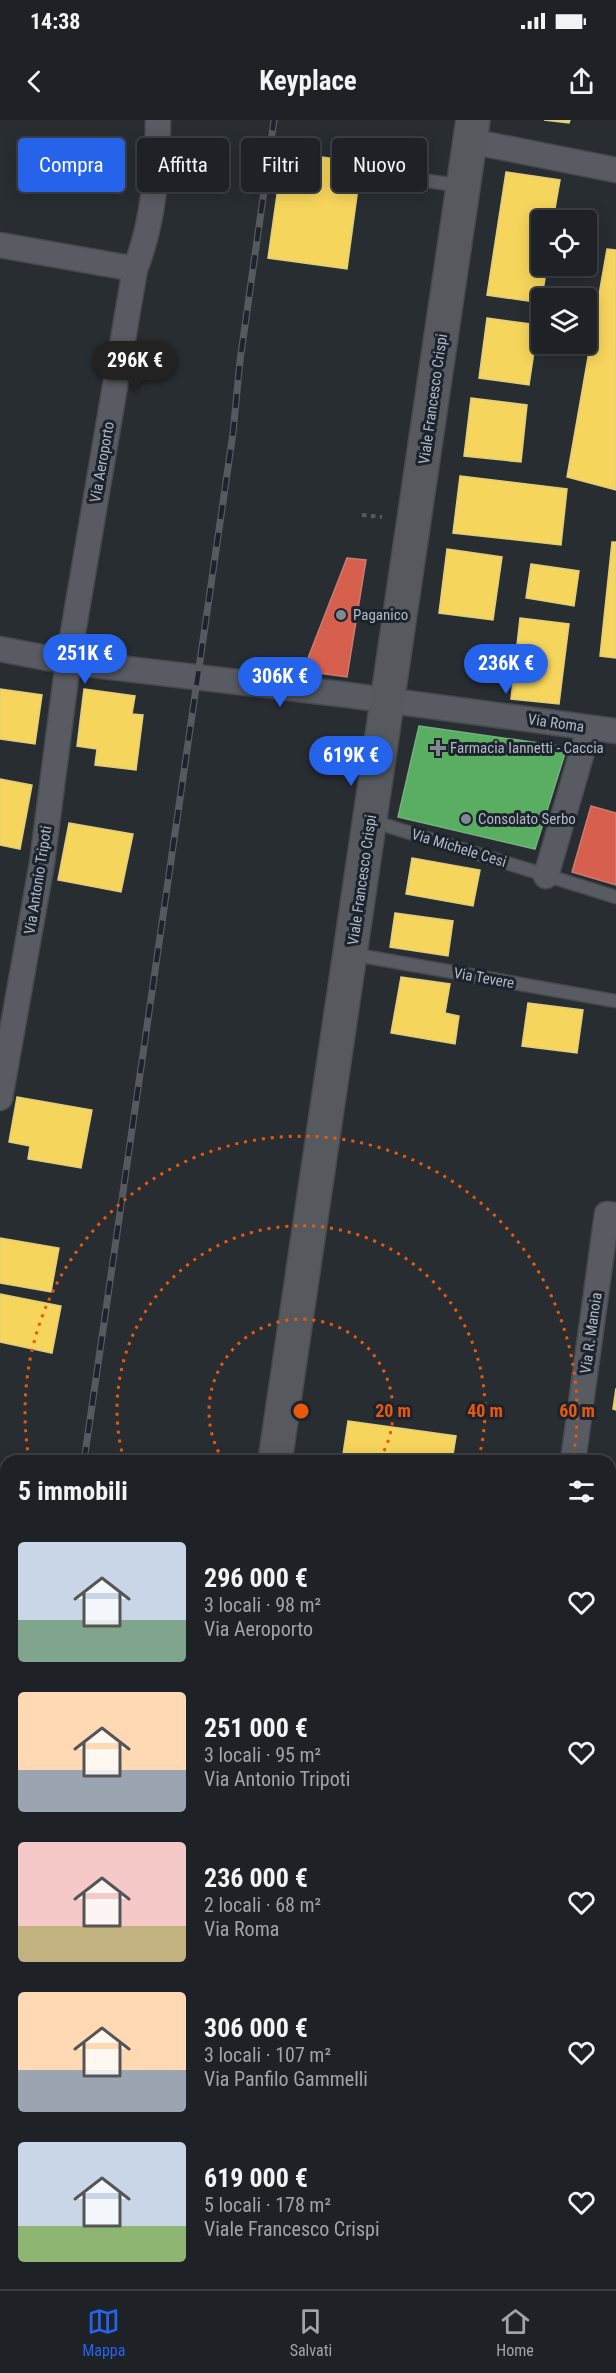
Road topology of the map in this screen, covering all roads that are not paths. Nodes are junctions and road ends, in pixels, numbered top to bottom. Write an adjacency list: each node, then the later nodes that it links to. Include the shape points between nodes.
1 (158, 120): 7 (street, Via Aeroporto, via 146,241)
2 (472, 130): 3 (street); 5 (street, Viale Francesco Crispi)
3 (616, 170)
4 (427, 181): 5 (lane)
5 (463, 186): 10 (street, Viale Francesco Crispi)
6 (0, 245): 7 (street)
7 (135, 269): 9 (street, Via Aeroporto)
8 (0, 650): 9 (street, Via Roma)
9 (68, 662): 10 (street, Via Roma); 18 (street, Via Antonio Tripoti, via 42,863)
10 (389, 700): 11 (street, Via Roma); 13 (street, Viale Francesco Crispi)
11 (589, 728): 12 (street, Via Roma); 14 (street)
12 (616, 731)
13 (371, 821): 14 (lane, Via Michele Cesi); 16 (street, Viale Francesco Crispi)
14 (546, 876): 15 (lane, Via Michele Cesi)
15 (616, 897)
16 (351, 954): 17 (lane, Via Tevere); 20 (street, Viale Francesco Crispi)
17 (616, 1001)
18 (0, 1098)
19 (616, 1215): 21 (street, Via R. Manoia, via 607,1214)
20 (276, 1455)
21 (574, 1455)

